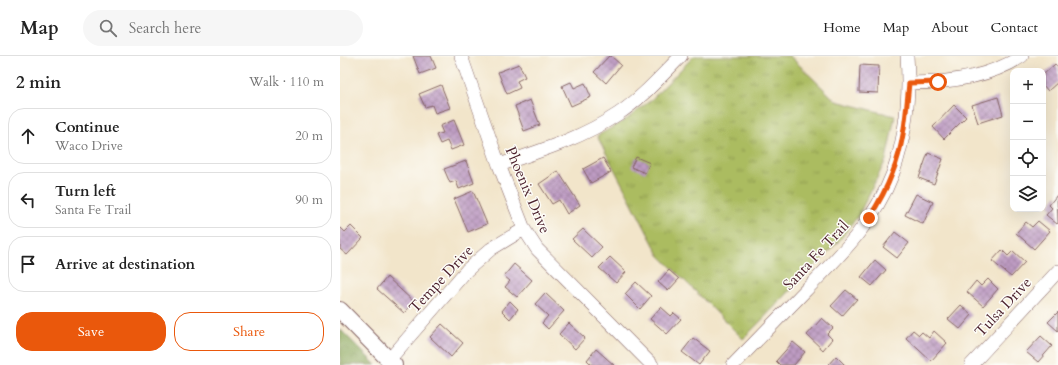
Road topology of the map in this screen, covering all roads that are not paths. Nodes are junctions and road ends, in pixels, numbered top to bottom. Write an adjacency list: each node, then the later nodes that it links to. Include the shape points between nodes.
1 (461, 56): 6 (street, Phoenix Drive)
2 (681, 56): 6 (street, via 639,98 618,114 564,142)
3 (907, 56): 5 (street, Santa Fe Trail)
4 (1022, 56): 5 (street, via 1014,62 977,76)
5 (909, 83): 12 (street, Santa Fe Trail, via 906,120 893,173 869,218 846,249)
6 (500, 165): 7 (street, Phoenix Drive)
7 (524, 229): 10 (street, Tempe Drive, via 492,249 466,270); 11 (street, Phoenix Drive, via 536,249)
8 (1058, 271): 13 (street, Tulsa Drive)
9 (340, 310): 10 (street)
10 (392, 362)
11 (652, 365)
12 (733, 365)
13 (971, 365)

